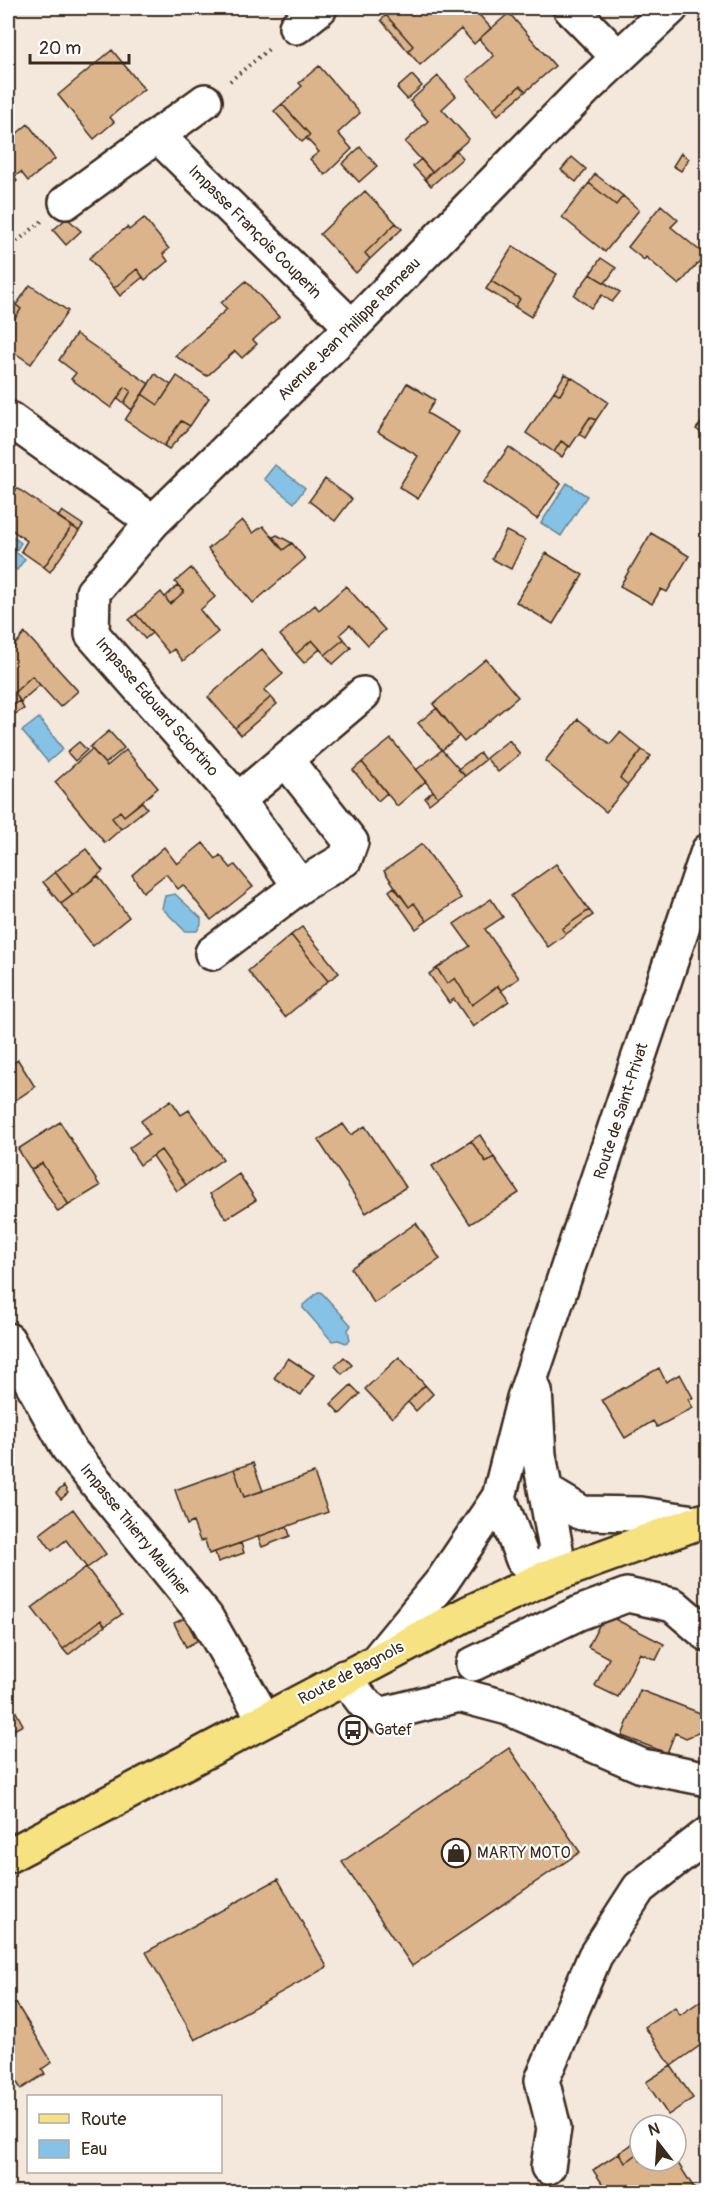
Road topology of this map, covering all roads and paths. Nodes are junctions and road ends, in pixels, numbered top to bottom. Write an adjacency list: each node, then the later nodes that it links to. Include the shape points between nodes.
1 (570, 8): 4 (street)
2 (671, 8): 4 (street, Avenue Jean Philippe Rameau)
3 (308, 17): 5 (path)
4 (618, 57): 9 (street, Avenue Jean Philippe Rameau)
5 (206, 101): 6 (street)
6 (159, 136): 7 (street); 9 (street, Impasse François Couperin)
7 (66, 202): 8 (path)
8 (8, 249)
9 (352, 327): 11 (street, Avenue Jean Philippe Rameau)
10 (8, 418): 11 (street)
11 (153, 522): 14 (street, Impasse Edouard Sciortino, via 93,592 93,634)
12 (363, 694): 13 (street)
13 (286, 760): 14 (street); 16 (street, via 351,842 345,859)
14 (238, 800): 16 (street, Impasse Edouard Sciortino)
15 (708, 851): 19 (street, Route de Saint-Privat)
16 (300, 886): 17 (street)
17 (212, 953)
18 (8, 1340): 28 (street, Impasse Thierry Maulnier, via 68,1448 206,1617)
19 (535, 1371): 20 (street, Route de Saint-Privat, via 524,1398); 21 (street, via 539,1455)
20 (503, 1484): 21 (street); 23 (street, via 523,1560); 25 (street, via 442,1580)
21 (546, 1485): 22 (street, via 582,1513); 23 (street, via 556,1549)
22 (701, 1520): 23 (main road, Route de Bagnols)
23 (545, 1578): 25 (main road, Route de Bagnols)
24 (708, 1635): 26 (street, via 673,1605 627,1596 579,1613)
25 (378, 1659): 27 (main road, Route de Bagnols)
26 (473, 1664)
27 (344, 1677): 28 (main road, Route de Bagnols); 29 (street, via 364,1703 380,1715 459,1695 508,1708 642,1766)
28 (264, 1719): 31 (main road, Route de Bagnols)
29 (708, 1779)
30 (708, 1834): 32 (street, via 639,1888 596,1956 542,2080 554,2127)
31 (8, 1856)
32 (548, 2167)

